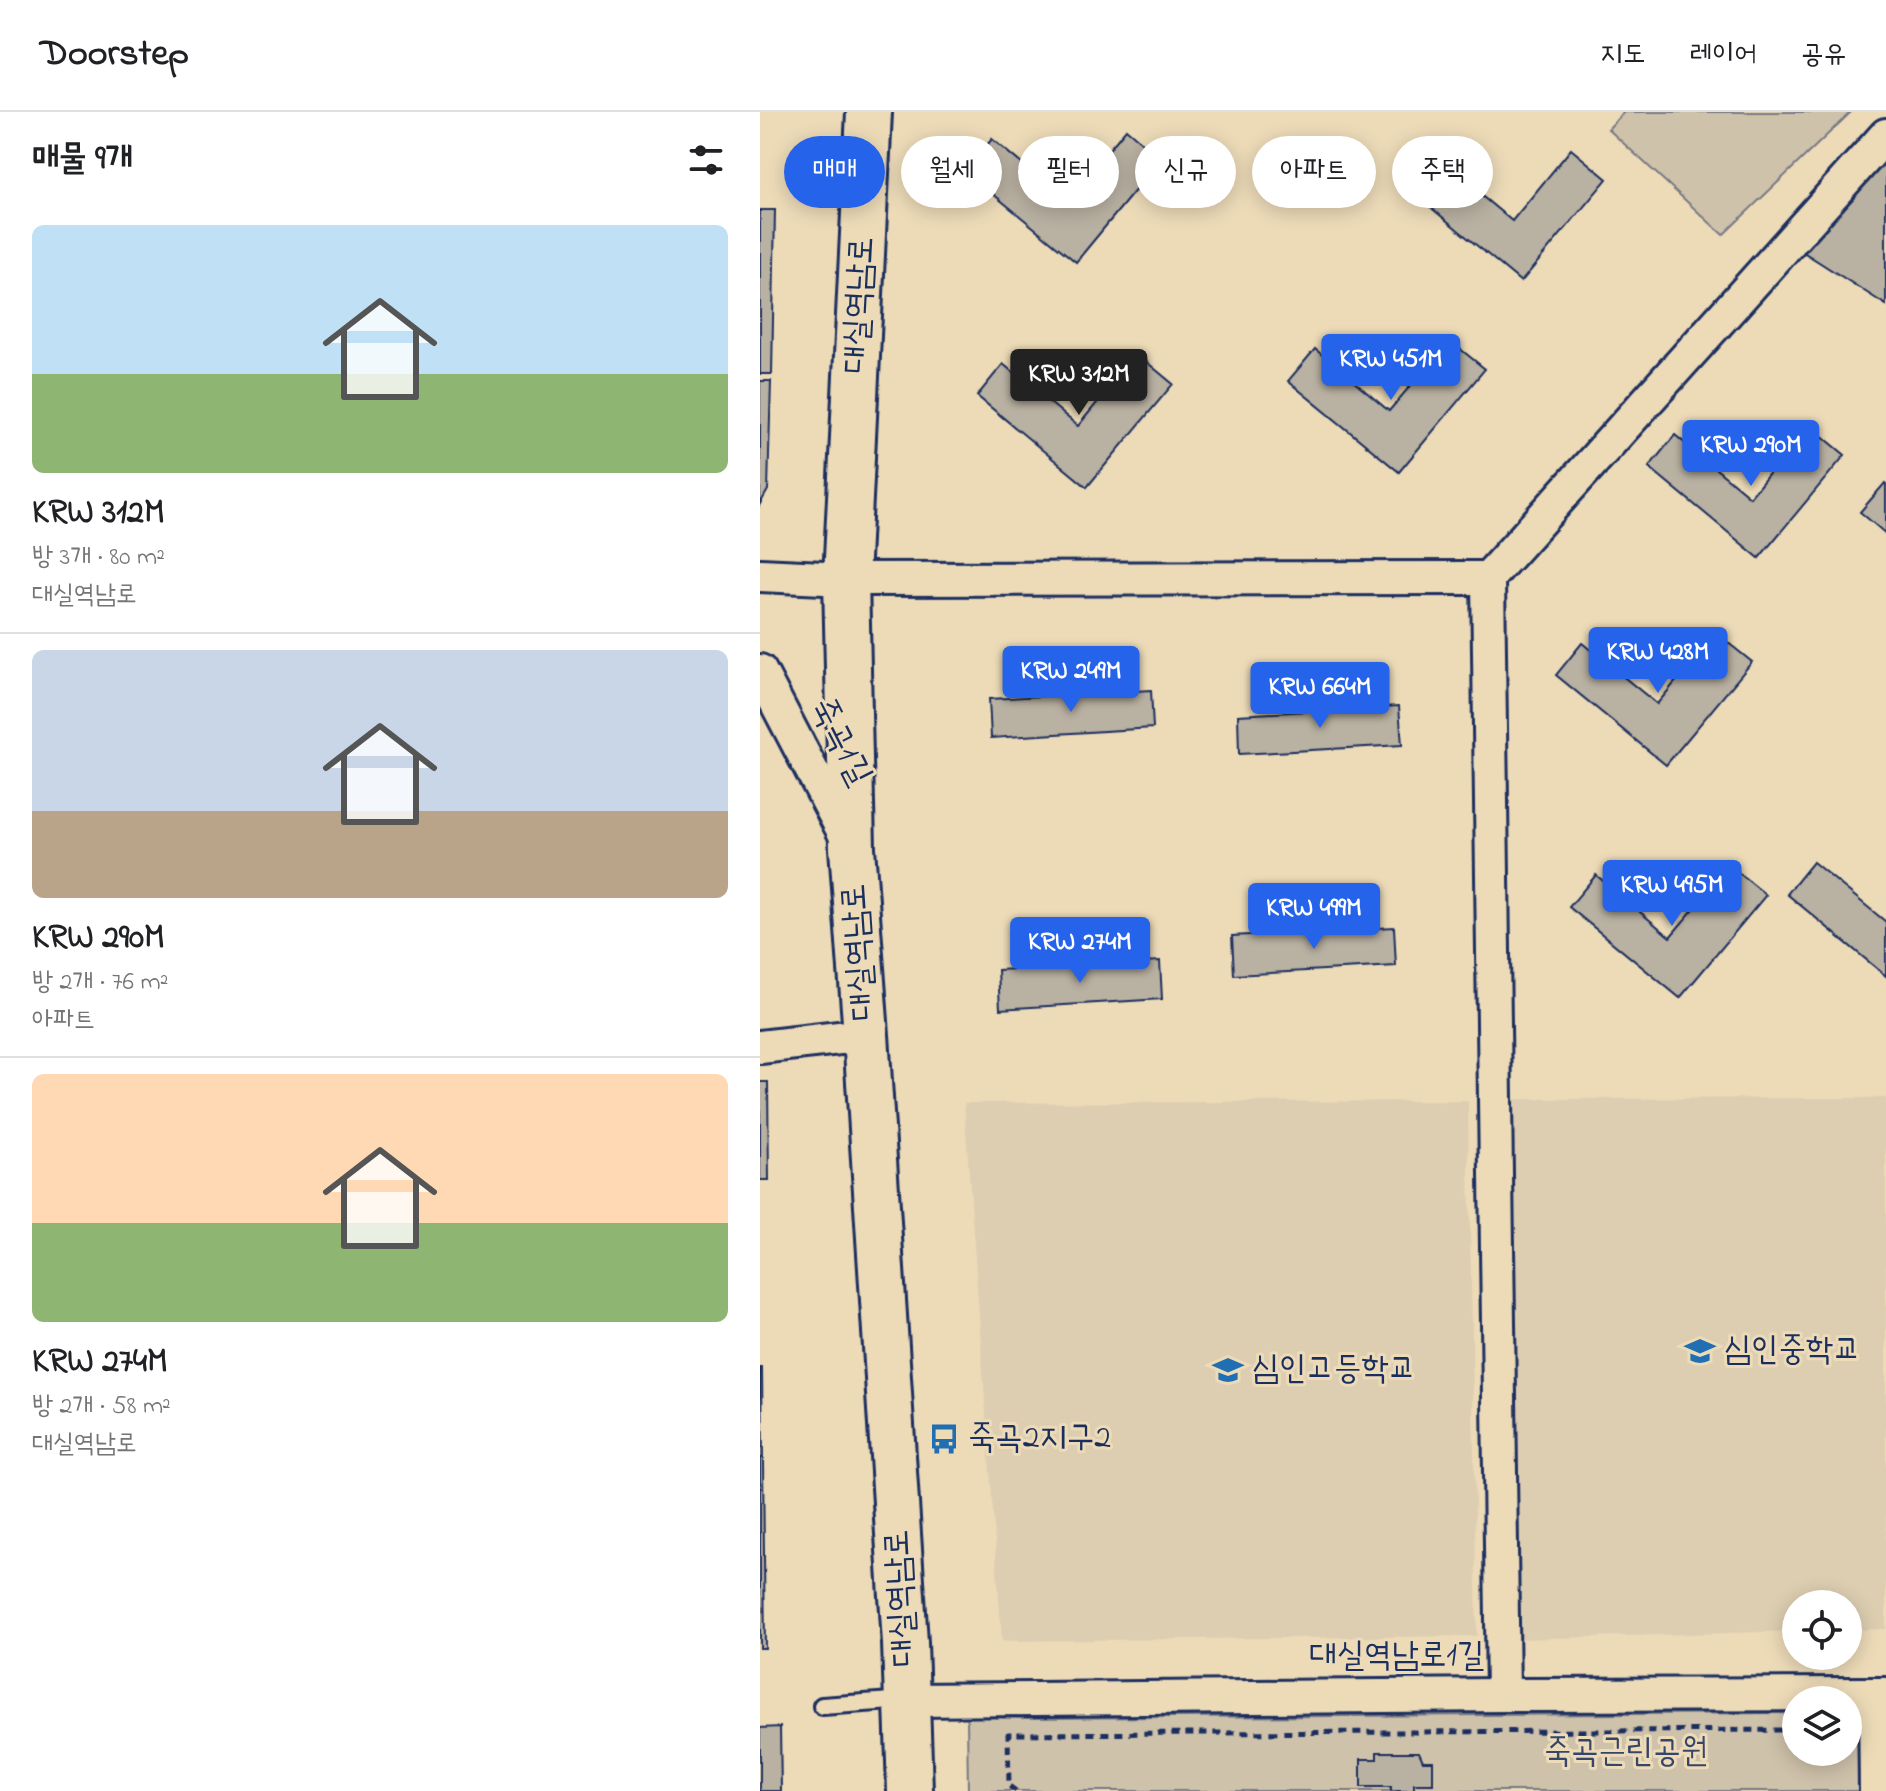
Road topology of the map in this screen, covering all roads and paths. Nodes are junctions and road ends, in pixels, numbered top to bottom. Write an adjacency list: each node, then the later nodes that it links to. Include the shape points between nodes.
1 (869, 112): 5 (street, 대실역남로)
2 (1886, 135): 4 (street)
3 (760, 575): 5 (street)
4 (1488, 578): 5 (street); 11 (street)
5 (846, 579): 7 (street, 대실역남로)
6 (760, 671): 7 (street, 죽곡1길)
7 (852, 848): 8 (street, 대실역남로)
8 (866, 1035): 9 (street); 12 (street, 대실역남로)
9 (760, 1047)
10 (1881, 1694): 11 (street, 대실역남로1길); 17 (street)
11 (1503, 1695): 12 (street, 대실역남로1길)
12 (908, 1700): 13 (lane); 15 (street, 대실역남로)
13 (822, 1706)
14 (1782, 1730): 16 (path, via 1008,1734 1009,1786)
15 (910, 1791)
16 (1016, 1791)
17 (1876, 1791)

